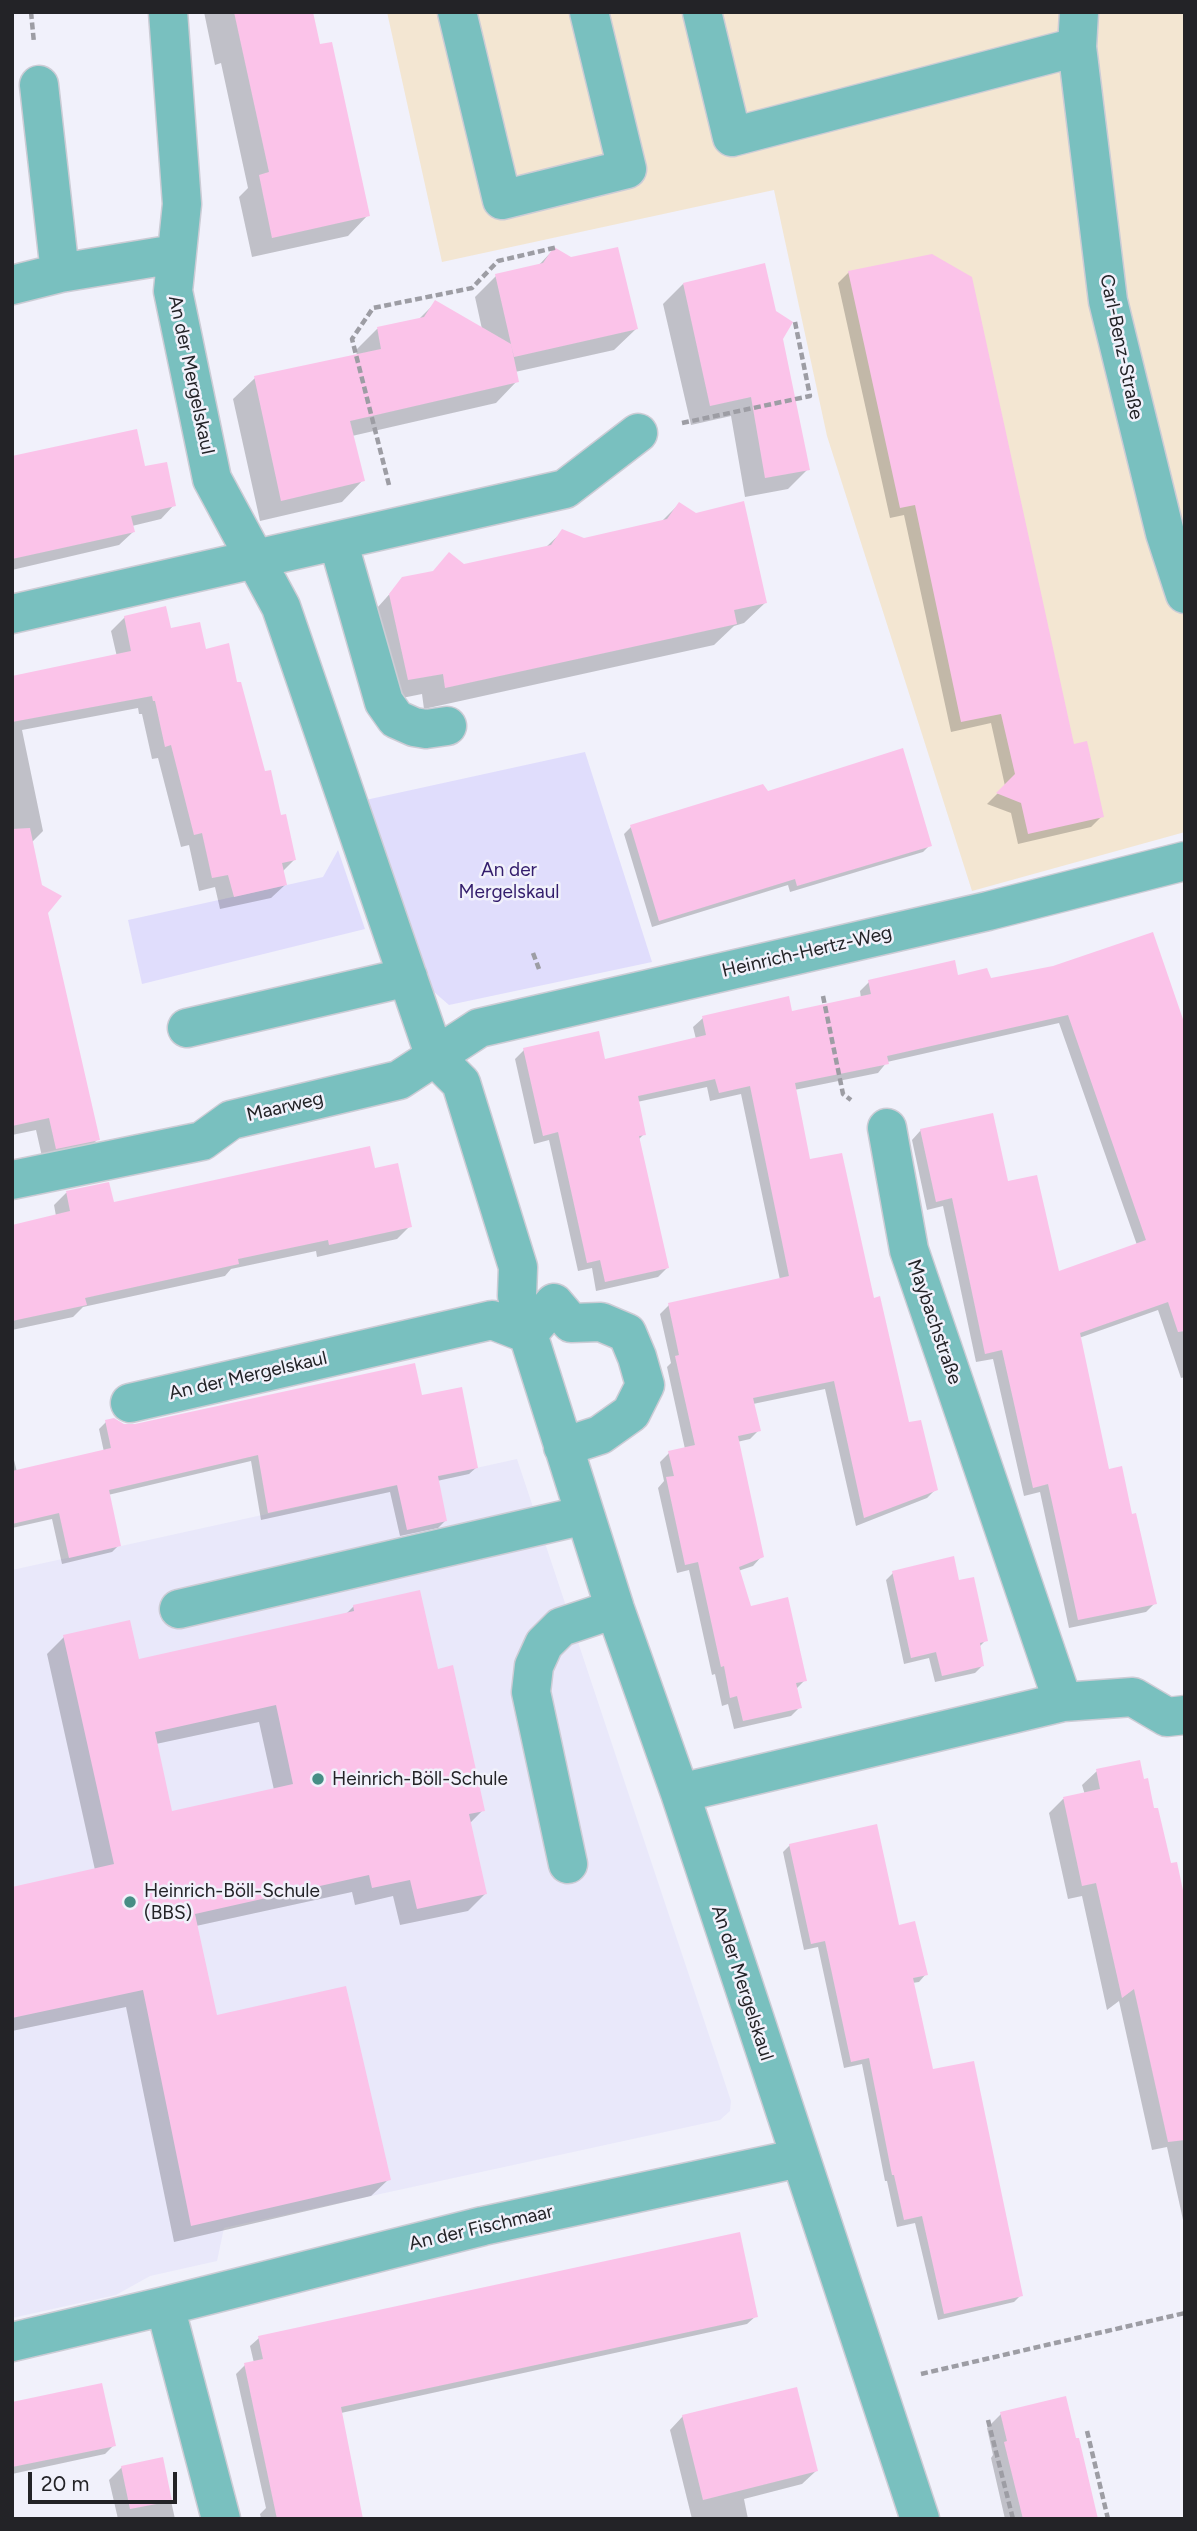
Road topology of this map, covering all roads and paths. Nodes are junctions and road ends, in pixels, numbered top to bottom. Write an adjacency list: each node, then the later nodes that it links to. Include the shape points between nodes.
1 (168, 12): 8 (street, An der Mergelskaul, via 182,204)
2 (457, 12): 3 (street, via 502,200 627,169)
3 (589, 12)
4 (702, 12): 5 (street, via 732,137)
5 (1078, 30): 16 (street, Carl-Benz-Straße, via 1108,301 1165,533)
6 (39, 85): 9 (street)
7 (558, 247): 13 (path, via 498,261 472,288 373,307 352,339)
8 (175, 254): 9 (street); 15 (street, An der Mergelskaul, via 173,291 212,480)
9 (60, 273): 10 (street)
10 (12, 285)
11 (795, 322): 12 (path, via 810,396)
12 (638, 433): 13 (street, via 565,489)
13 (400, 526): 14 (street)
14 (338, 541): 15 (street); 18 (street, via 384,702 397,719 414,727)
15 (256, 560): 17 (street); 21 (street, An der Mergelskaul, via 281,607)
16 (1185, 594)
17 (12, 614)
18 (447, 726)
19 (1185, 861): 20 (street, Heinrich-Hertz-Weg)
20 (814, 951): 23 (street, Heinrich-Hertz-Weg, via 479,1028); 24 (path, via 843,1094)
21 (408, 977): 22 (street); 23 (street, An der Mergelskaul)
22 (187, 1028)
23 (435, 1057): 25 (street, Maarweg, via 399,1080 231,1120 202,1141); 26 (street, An der Mergelskaul, via 461,1083 518,1267)
24 (887, 1128): 33 (street, Maybachstraße, via 909,1250)
25 (12, 1180)
26 (517, 1296)
27 (528, 1334): 28 (street, An der Mergelskaul, via 492,1320); 29 (street, An der Mergelskaul); 29 (street, via 554,1303 571,1323 601,1322 627,1333 637,1357 645,1385 631,1413 600,1435)
28 (130, 1403)
29 (563, 1447): 30 (street, An der Mergelskaul)
30 (585, 1515): 31 (street); 32 (street, An der Mergelskaul)
31 (179, 1609)
32 (615, 1609): 35 (street, An der Mergelskaul); 36 (street, via 561,1627 544,1644 534,1666 531,1692)
33 (1063, 1702): 34 (street, via 1133,1698 1167,1717); 35 (street)
34 (1185, 1714)
35 (680, 1793): 37 (street, An der Mergelskaul)
36 (568, 1864)
37 (800, 2158): 38 (street, An der Fischmaar, via 483,2227); 41 (street, An der Mergelskaul)
38 (165, 2306): 40 (street, An der Fischmaar); 44 (street)
39 (1185, 2313): 41 (path)
40 (12, 2342)
41 (875, 2385): 45 (street, An der Mergelskaul)
42 (988, 2420): 46 (path)
43 (1087, 2431): 47 (path)
44 (221, 2519)
45 (920, 2519)
46 (1013, 2519)
47 (1108, 2519)

